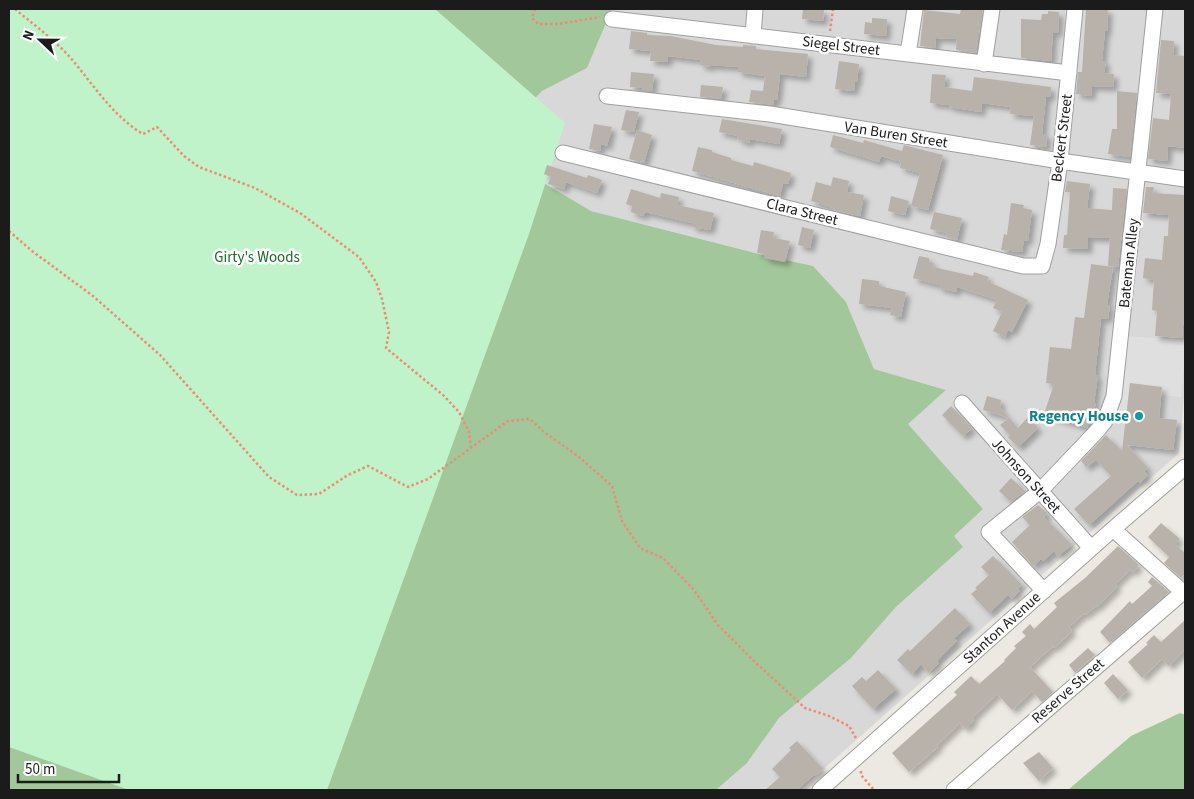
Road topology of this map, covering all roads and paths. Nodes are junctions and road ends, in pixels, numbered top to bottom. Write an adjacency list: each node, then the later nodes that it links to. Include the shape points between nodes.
1 (15, 9): 23 (path, via 68,56 106,102 134,129 143,134 157,128 184,156 200,167 255,188 300,213 359,257 376,282 382,299 389,332 386,348 459,412 469,432)
2 (535, 9): 9 (path, via 532,18 538,24 597,17)
3 (755, 9): 10 (street)
4 (833, 9): 11 (path)
5 (915, 9): 12 (street)
6 (992, 9): 13 (street)
7 (1075, 9): 14 (street, Beckert Street)
8 (1155, 9): 18 (street, Bateman Alley)
9 (612, 19): 10 (street, Siegel Street)
10 (753, 36): 11 (street, Siegel Street)
11 (829, 45): 12 (street, Siegel Street)
12 (908, 54): 13 (street, Siegel Street)
13 (984, 64): 14 (street, Siegel Street)
14 (1069, 73): 17 (street, Beckert Street)
15 (606, 96): 17 (street, Van Buren Street, via 770,114)
16 (563, 153): 21 (street, Clara Street, via 1023,266)
17 (1060, 161): 18 (street, Van Buren Street); 21 (street, Beckert Street)
18 (1139, 173): 19 (street, Van Buren Street); 25 (street, Bateman Alley, via 1114,396 1105,421 1097,432)
19 (1185, 179)
20 (9, 231): 23 (path, via 93,296 160,355 269,477 297,495 319,494 368,466 408,487 428,479)
21 (1042, 266)
22 (962, 403): 25 (street, Johnson Street)
23 (470, 448): 30 (path, via 508,421 530,419 612,486 622,521 640,548 663,558 694,590 718,625 805,708 850,726)
24 (1185, 467): 26 (street, Stanton Avenue)
25 (1040, 491): 27 (street, Johnson Street); 28 (street, Bateman Alley, via 989,532)
26 (1113, 529): 27 (street, Stanton Avenue); 29 (street)
27 (1091, 548): 28 (street, Stanton Avenue)
28 (1044, 590): 30 (street, Stanton Avenue)
29 (1184, 593): 33 (street, Reserve Street)
30 (864, 751): 31 (street, Stanton Avenue); 32 (path, via 861,775)
31 (820, 790)
32 (874, 790)
33 (954, 790)

